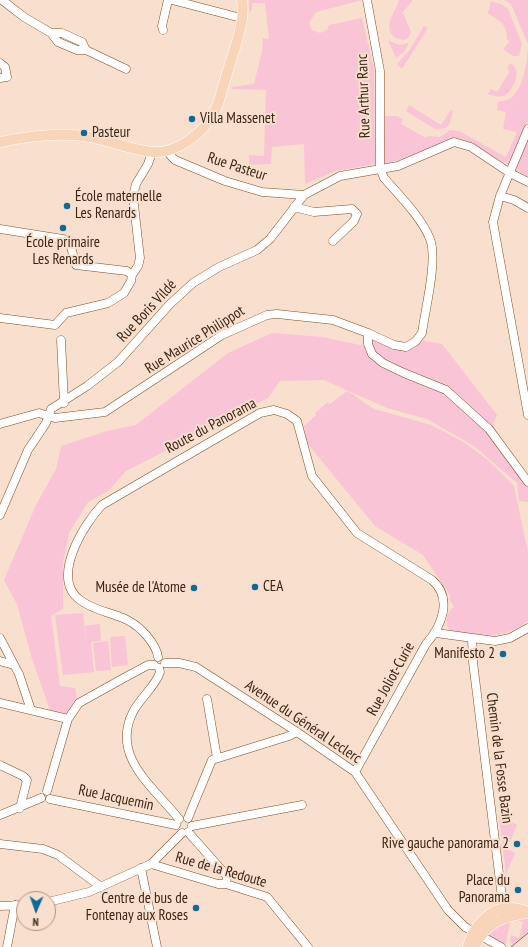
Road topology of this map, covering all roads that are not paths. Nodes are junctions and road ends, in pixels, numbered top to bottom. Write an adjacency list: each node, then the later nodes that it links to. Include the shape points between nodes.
1 (2, 0): 9 (street, via 51,33 58,42 76,50 86,50)
2 (168, 0): 7 (street)
3 (172, 0): 6 (street)
4 (242, 0): 6 (main road)
5 (367, 0): 15 (street, Rue Arthur Ranc, via 378,53)
6 (241, 18): 13 (main road, via 215,111 201,131)
7 (163, 30)
8 (0, 63): 10 (street, via 5,67 7,77)
9 (126, 69)
10 (0, 78)
11 (528, 129): 16 (street)
12 (0, 142): 14 (main road, via 27,137 79,136)
13 (168, 150): 14 (main road); 18 (street, Rue Pasteur, via 176,160 225,181 262,192)
14 (152, 152): 24 (street, via 136,184 133,196 140,258)
15 (380, 168): 16 (street, via 398,166 454,142 472,147); 18 (street, via 340,176); 26 (street, Rue Maurice Philippot, via 384,178 424,227 431,240 433,262 422,333 416,341 406,347 394,345)
16 (510, 173): 17 (street); 19 (street)
17 (528, 182)
18 (304, 195): 20 (street, Rue Boris Vildé)
19 (500, 196): 21 (street); 30 (street, via 494,232)
20 (294, 208): 23 (street, via 314,212 352,209 355,211 357,214 354,221); 28 (street, Rue Boris Vildé, via 270,239 257,250 219,267 193,283 170,304 118,362)
21 (528, 208)
22 (0, 230): 24 (street, via 69,240 76,265 127,271)
23 (333, 240)
24 (132, 275): 25 (street, via 124,293 108,304 66,313 55,326)
25 (0, 318)
26 (368, 333): 29 (street, Rue Maurice Philippot, via 333,320 267,315 222,336 105,412 64,418); 32 (street, via 368,344 372,354 404,373 446,390 488,429)
27 (61, 340): 28 (street)
28 (64, 403): 29 (street, Rue Boris Vildé, via 51,409)
29 (48, 416): 31 (street, via 39,413); 37 (street, via 28,450)
30 (528, 416)
31 (0, 424)
32 (513, 462): 33 (street, via 520,467); 34 (street)
33 (528, 467)
34 (519, 470): 35 (street); 36 (street)
35 (528, 471)
36 (528, 482)
37 (0, 515)
38 (528, 628): 41 (street, via 503,640)
39 (436, 633): 41 (street); 44 (street, Route du Panorama, via 444,609 444,598 436,584 357,533 312,476 297,421 287,414 274,410 260,413 102,505 74,546 69,574 71,586 79,599 88,605 134,622 152,641 158,657 154,660); 52 (street, Rue Joliot-Curie, via 426,644)
40 (0, 638): 43 (street)
41 (472, 639): 69 (street, Chemin de la Fosse Bazin)
42 (0, 661): 43 (street)
43 (14, 664): 47 (street)
44 (159, 666): 48 (street, Avenue du Général Leclerc, via 148,666 86,698); 49 (street, Avenue du Général Leclerc, via 179,663 196,667); 58 (street, via 159,676 132,712 127,733 128,752 134,767)
45 (208, 699): 50 (street)
46 (0, 703): 47 (street)
47 (31, 710): 48 (street)
48 (68, 719): 53 (street, Avenue du Général Leclerc)
49 (297, 732): 50 (street); 52 (street, Avenue du Général Leclerc)
50 (217, 758): 57 (street, via 212,760)
51 (0, 765): 55 (street, via 27,780)
52 (355, 772): 71 (street, Avenue du Général Leclerc, via 448,910 460,924)
53 (49, 795): 55 (street, via 41,792 41,798); 58 (street, Rue Jacquemin)
54 (302, 805): 59 (street)
55 (20, 808): 56 (street)
56 (0, 815)
57 (188, 818): 58 (street, Rue Jacquemin); 59 (street, via 191,822)
58 (178, 822): 59 (street, via 177,829)
59 (188, 831): 61 (street); 63 (street, via 227,876)
60 (0, 844): 64 (street, via 43,849 58,855)
61 (151, 864): 62 (street); 63 (street, Rue de la Redoute, via 218,884)
62 (141, 868): 64 (street); 73 (street)
63 (226, 884): 74 (street, Rue de la Redoute, via 268,897)
64 (100, 887): 65 (street)
65 (56, 900)
66 (16, 905): 67 (street)
67 (0, 906)
68 (528, 912): 69 (main road, via 514,908)
69 (504, 913): 71 (main road)
70 (16, 918): 72 (street)
71 (477, 934): 75 (main road); 76 (main road); 77 (street, Avenue du Général Leclerc)
72 (7, 947)
73 (157, 947)
74 (308, 947)
75 (468, 947)
76 (475, 947)
77 (501, 947)

